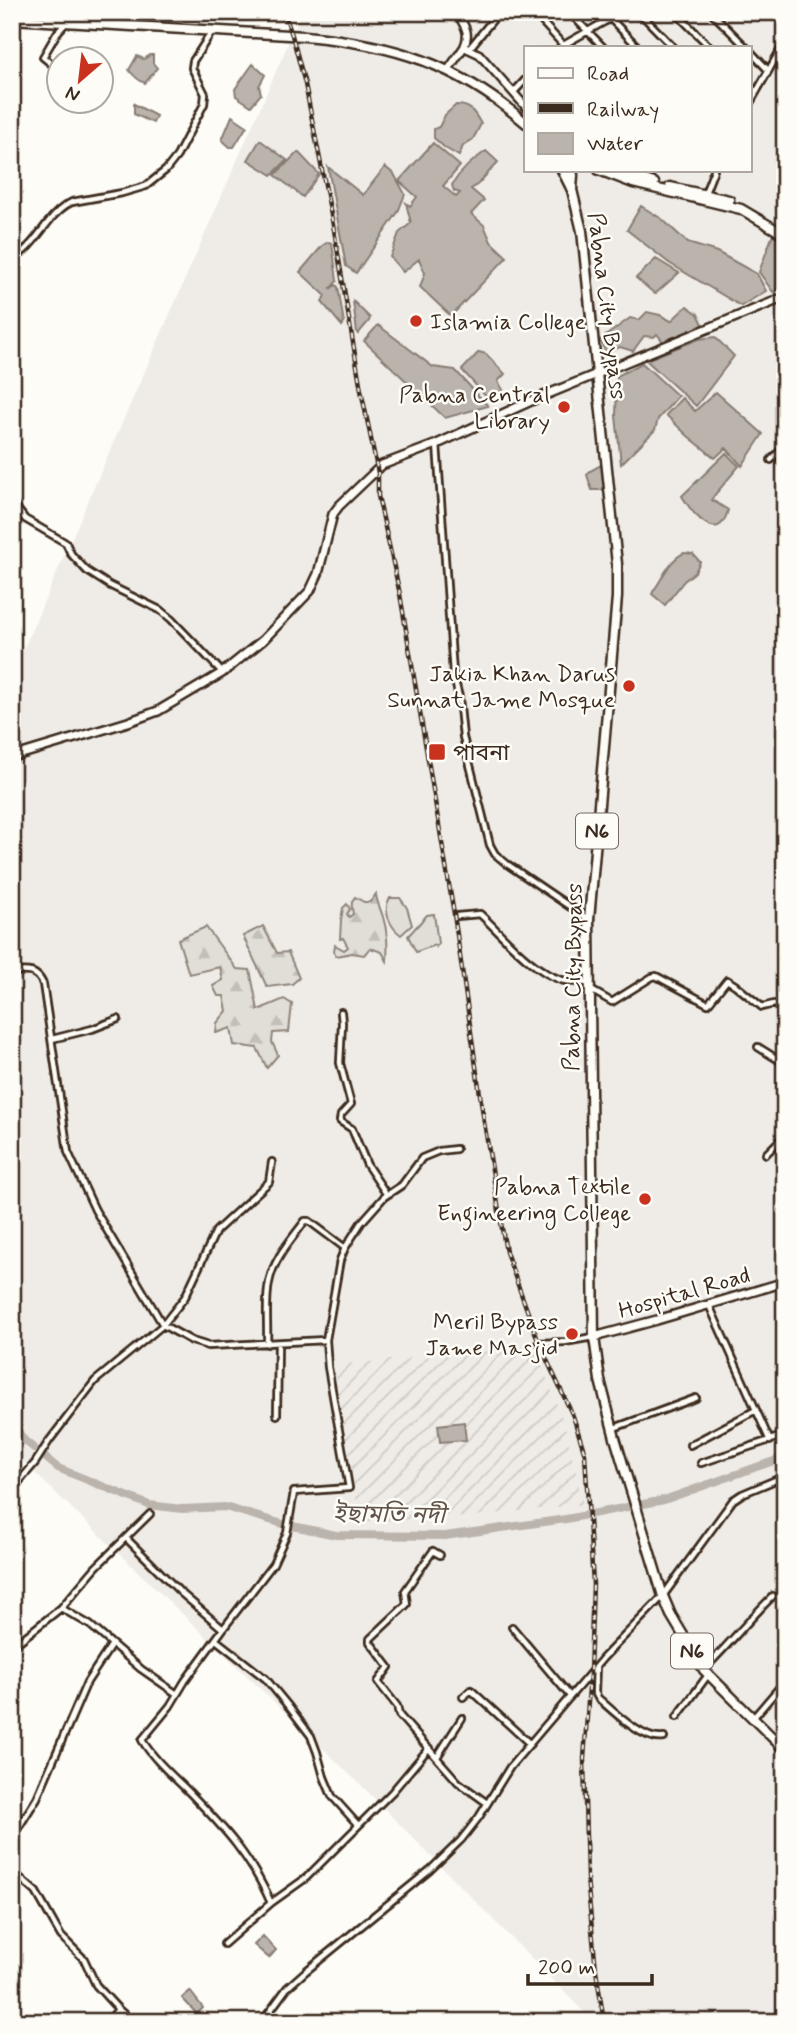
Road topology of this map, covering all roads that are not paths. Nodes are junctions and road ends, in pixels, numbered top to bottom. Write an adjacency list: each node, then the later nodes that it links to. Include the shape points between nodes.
1 (84, 12): 14 (street)
2 (456, 12): 25 (street, via 468,32)
3 (499, 12): 25 (street)
4 (533, 12): 19 (street)
5 (569, 12): 16 (street)
6 (604, 12): 12 (street)
7 (625, 12): 12 (street)
8 (639, 12): 22 (street)
9 (675, 12): 23 (street)
10 (711, 12): 24 (street)
11 (12, 19): 13 (highway)
12 (610, 19): 16 (street); 21 (street)
13 (67, 22): 14 (highway); 18 (street)
14 (82, 23): 15 (highway)
15 (213, 29): 27 (highway, via 344,39); 46 (street, via 192,68 205,94 204,104 166,170 141,188 65,205 29,248)
16 (589, 32): 19 (street); 20 (street)
17 (785, 42): 28 (street)
18 (49, 46)
19 (563, 46)
20 (602, 46)
21 (637, 46)
22 (672, 46)
23 (709, 46)
24 (745, 46)
25 (467, 48): 27 (street); 31 (street, via 479,54)
26 (752, 53): 28 (street)
27 (448, 69): 35 (highway)
28 (768, 70): 32 (street)
29 (524, 81): 31 (street)
30 (752, 88): 32 (street)
31 (514, 92): 34 (street)
32 (756, 92): 33 (street)
33 (752, 99)
34 (524, 104)
35 (524, 121)
36 (563, 172): 41 (highway, Pabna City Bypass)
37 (572, 172): 41 (highway, Pabna City Bypass)
38 (604, 172): 42 (highway)
39 (629, 172): 42 (highway)
40 (714, 172): 43 (street)
41 (572, 190): 48 (highway, Pabna City Bypass / N6, via 582,231)
42 (676, 191): 43 (highway); 44 (highway)
43 (705, 193): 44 (highway)
44 (743, 207): 45 (highway)
45 (785, 232)
46 (12, 259)
47 (785, 297): 48 (main road)
48 (599, 374): 49 (main road); 56 (highway, Pabna City Bypass / N6, via 616,540 617,597)
49 (437, 444): 53 (main road, via 382,465 339,506 310,591); 56 (street, via 453,673 490,845 507,864)
50 (785, 446): 51 (street)
51 (771, 460)
52 (12, 502): 53 (street, via 33,525 66,543 87,571 160,610)
53 (223, 673): 54 (main road, via 158,711)
54 (12, 757)
55 (457, 916): 58 (street, via 480,914 550,974)
56 (589, 920): 58 (highway, Pabna City Bypass / N6)
57 (12, 972): 62 (street, via 31,971 39,976)
58 (591, 987): 59 (street, via 612,1002 656,976 708,1004 726,980 762,1007 774,1004); 74 (highway, Pabna City Bypass / N6)
59 (785, 1009)
60 (341, 1012): 69 (street, via 340,1063 351,1104 341,1121 352,1129 367,1165)
61 (118, 1019): 62 (street)
62 (52, 1039): 73 (street, via 68,1152 95,1210)
63 (758, 1047): 64 (street)
64 (785, 1064)
65 (785, 1135): 67 (street)
66 (456, 1150): 69 (street, via 422,1158 399,1188)
67 (766, 1154)
68 (272, 1162): 73 (street, via 270,1180 216,1231 185,1297)
69 (387, 1195): 70 (street, via 360,1223)
70 (345, 1248): 75 (street); 78 (street, via 305,1220 271,1276)
71 (785, 1282): 72 (main road, Hospital Road)
72 (709, 1306): 74 (main road, Hospital Road); 80 (street)
73 (163, 1325): 78 (street, via 203,1345); 88 (street, via 95,1381)
74 (594, 1337): 77 (street); 82 (highway, Pabna City Bypass / N6)
75 (326, 1340): 76 (street); 96 (street, via 349,1488 293,1492 287,1534 273,1564)
76 (278, 1343): 78 (street); 81 (street)
77 (539, 1343)
78 (267, 1344)
79 (696, 1398): 82 (street)
80 (757, 1410): 84 (street); 85 (street)
81 (277, 1415)
82 (613, 1429): 93 (highway, Pabna City Bypass / N6)
83 (785, 1435): 84 (street)
84 (770, 1441): 86 (street)
85 (690, 1445)
86 (701, 1463)
87 (784, 1479): 93 (street, via 733,1500)
88 (12, 1490)
89 (150, 1514): 90 (street)
90 (126, 1538): 94 (street); 96 (street)
91 (440, 1555): 111 (street, via 433,1551 405,1591 407,1604 370,1641 389,1667 379,1685)
92 (773, 1595): 101 (street)
93 (663, 1596): 100 (street); 101 (highway, N6)
94 (61, 1608): 98 (street); 99 (street)
95 (512, 1627): 104 (street)
96 (223, 1629): 97 (street)
97 (216, 1640): 103 (street); 115 (street, via 266,1679 289,1707 311,1736 332,1796)
98 (111, 1644): 103 (street); 116 (street, via 87,1682 37,1798)
99 (12, 1647)
100 (596, 1667): 104 (street); 109 (street, via 598,1698 645,1735)
101 (706, 1672): 106 (street); 108 (highway, N6)
102 (785, 1681): 108 (street)
103 (177, 1694): 118 (street, via 143,1741 237,1842)
104 (570, 1696): 110 (street)
105 (463, 1697): 110 (street, via 471,1690)
106 (677, 1717)
107 (462, 1718): 113 (street)
108 (753, 1718): 112 (highway, N6)
109 (664, 1738)
110 (530, 1744): 114 (street)
111 (429, 1748): 113 (street); 115 (street)
112 (785, 1750)
113 (437, 1757): 114 (street, via 458,1782)
114 (487, 1803): 123 (street, via 461,1840 296,1980)
115 (358, 1825): 118 (street, via 306,1878)
116 (12, 1838)
117 (12, 1871): 120 (street, via 36,1892 55,1926 84,1959 96,1985)
118 (271, 1903): 119 (street)
119 (224, 1944)
120 (118, 2009): 121 (street); 122 (street)
121 (108, 2022)
122 (133, 2022)
123 (262, 2022)

